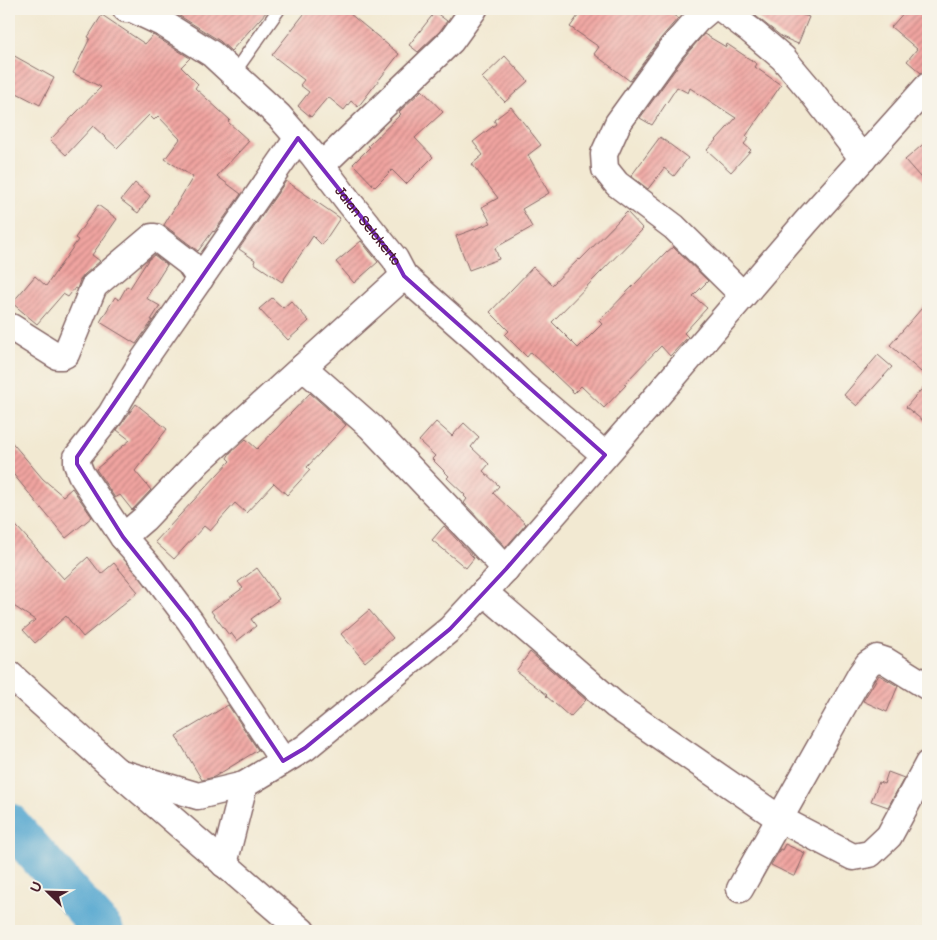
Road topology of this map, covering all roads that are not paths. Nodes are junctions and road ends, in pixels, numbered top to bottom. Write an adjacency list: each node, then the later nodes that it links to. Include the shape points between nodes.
1 (126, 9): 6 (street, Jalan Selokerto, via 164,24 212,54)
2 (279, 9): 6 (lane)
3 (474, 9): 10 (street, via 451,41)
4 (722, 9): 9 (street, via 783,58)
5 (697, 13): 13 (street, via 618,123 604,154 605,169 617,184 674,227)
6 (233, 74): 8 (street, Jalan Selokerto)
7 (928, 86): 9 (street)
8 (298, 138): 10 (street, Jalan Selokerto); 12 (street)
9 (863, 159): 13 (street)
10 (321, 166): 11 (street, Jalan Selokerto, via 396,259)
11 (404, 276): 15 (street); 16 (street, Jalan Selokerto, via 524,386)
12 (200, 279): 14 (street, via 189,263 152,237 95,284 66,354 57,356); 17 (street, via 142,362 111,414 78,456 81,474)
13 (743, 295): 16 (street)
14 (11, 327)
15 (303, 367): 17 (street, via 199,461); 18 (street, via 371,427)
16 (606, 455): 18 (street)
17 (123, 537): 22 (street, via 190,621)
18 (506, 568): 19 (street)
19 (484, 592): 22 (street, via 450,629 305,748); 26 (street, via 615,705)
20 (9, 674): 24 (street)
21 (928, 687): 26 (street, via 886,661 877,658 868,664)
22 (283, 761): 25 (street)
23 (928, 764): 26 (street, via 889,836 870,854 853,857)
24 (118, 772): 25 (street, via 198,796); 27 (street)
25 (244, 785): 27 (street)
26 (780, 819): 28 (street)
27 (224, 864): 29 (street)
28 (740, 889)
29 (302, 931)

